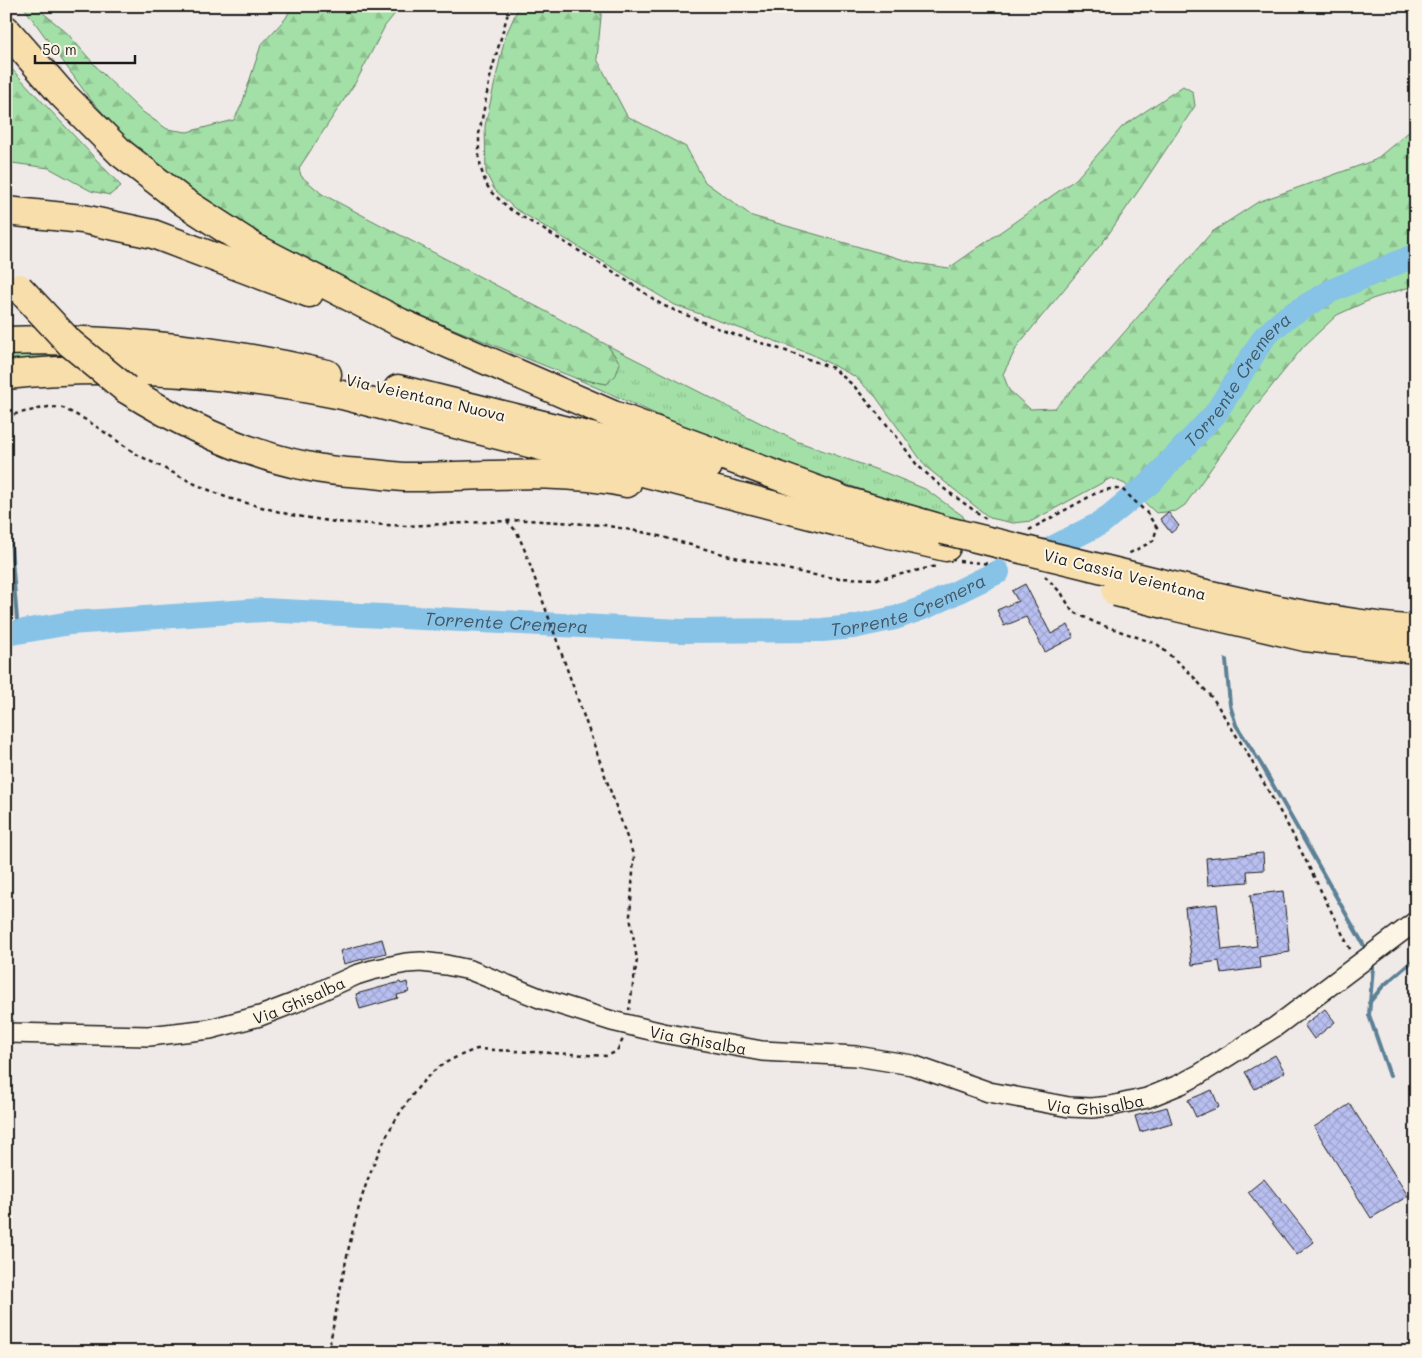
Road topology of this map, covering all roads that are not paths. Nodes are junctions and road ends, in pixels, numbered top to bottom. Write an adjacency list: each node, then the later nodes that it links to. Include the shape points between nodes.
1 (6, 30): 4 (highway, via 62,94 121,153 184,202 255,248)
2 (6, 211): 4 (highway, via 89,220 153,234 326,300)
3 (12, 282): 7 (highway, bridge, via 87,358 126,389 199,430 280,460 307,467 401,476 516,474 611,480 736,506)
4 (401, 323): 7 (highway)
5 (6, 341): 7 (highway, Via Veientana Nuova, via 142,344 273,362 396,389)
6 (6, 375): 7 (highway, via 79,370 194,372 301,387)
7 (840, 511): 8 (highway, Via Cassia Veientana, bridge, via 947,551)
8 (1169, 595): 9 (highway, Via Cassia Veientana); 10 (highway, Via Cassia Veientana, via 1299,636)
9 (1416, 630)
10 (1416, 649)
11 (1416, 922): 12 (street, Via Ghisalba, via 1275,1028 1231,1056 1181,1084 1136,1101 1091,1108 989,1092 912,1065 856,1056 762,1051 627,1025 542,999 470,970 422,962 372,970 260,1016 200,1030 149,1036)
12 (6, 1033)

